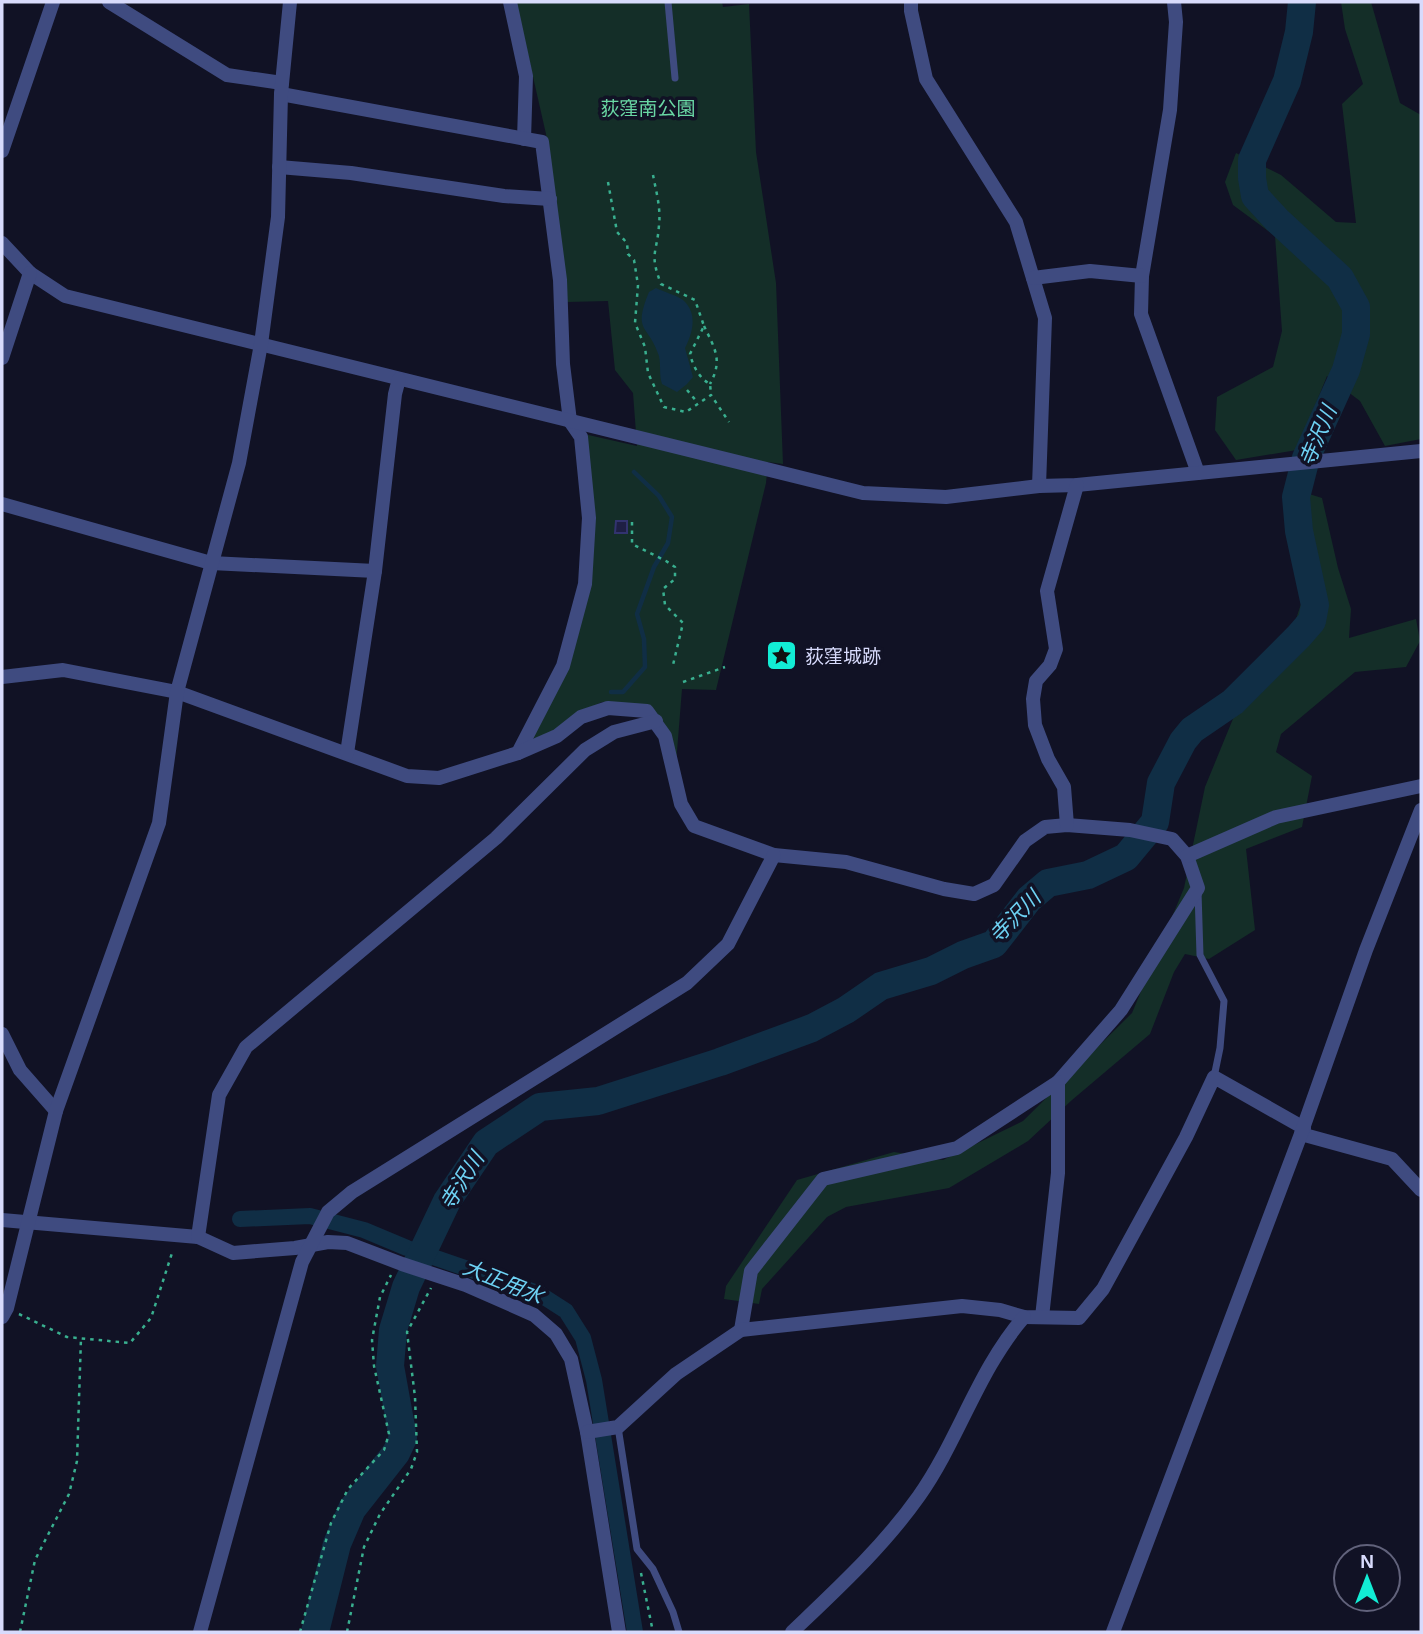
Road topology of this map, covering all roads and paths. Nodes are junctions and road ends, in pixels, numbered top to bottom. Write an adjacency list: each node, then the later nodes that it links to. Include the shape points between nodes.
1 (53, 2): 11 (street)
2 (109, 2): 9 (street, via 228,75)
3 (290, 2): 9 (street)
4 (510, 2): 10 (street, via 526,76)
5 (668, 2): 8 (lane)
6 (911, 2): 19 (street, via 926,79 1016,222)
7 (1174, 2): 18 (street, via 1170,110)
8 (676, 78)
9 (281, 88): 10 (street); 12 (street)
10 (524, 139): 15 (street, via 542,142)
11 (2, 151)
12 (279, 167): 15 (street); 21 (street, via 278,217)
13 (653, 175): 20 (path, via 659,225 653,265 662,284 695,300)
14 (608, 182): 27 (path, via 617,232 634,260 638,285 635,323 645,347 648,373 664,407 686,412)
15 (550, 199): 28 (street)
16 (2, 243): 17 (street)
17 (30, 273): 21 (street, via 65,296); 22 (street)
18 (1142, 276): 19 (street, via 1090,271); 31 (street, via 1141,314)
19 (1033, 278): 33 (street, via 1045,318)
20 (704, 327): 24 (path, via 717,353 716,373); 24 (path, via 690,354 702,380)
21 (261, 344): 23 (street); 36 (street, via 239,463)
22 (2, 358)
23 (399, 379): 28 (street); 37 (street)
24 (709, 384): 26 (path)
25 (687, 390): 27 (path)
26 (711, 395): 27 (path); 29 (path)
27 (698, 404)
28 (570, 421): 33 (street, via 863,493 946,497); 45 (street, via 582,438 589,518 584,584 563,666)
29 (729, 422)
30 (1421, 451): 31 (street)
31 (1198, 473): 32 (street)
32 (1077, 485): 33 (street); 48 (street, via 1047,591 1056,649 1036,681 1033,699 1035,726 1064,787)
33 (1039, 486)
34 (2, 504): 36 (street)
35 (632, 522): 38 (path, via 632,544 675,567 675,579 663,589 665,605 683,623)
36 (211, 563): 37 (street); 42 (street)
37 (375, 571): 44 (street)
38 (673, 665)
39 (725, 667): 41 (path)
40 (2, 677): 42 (street, via 63,670)
41 (683, 682)
42 (177, 692): 44 (street); 55 (street, via 159,823)
43 (656, 721): 45 (street, via 647,711 608,708 581,717 556,736); 49 (street, via 665,736 681,804 694,826); 61 (street, via 614,732 585,750 496,838 246,1047 219,1095)
44 (347, 752): 45 (street, via 407,776 439,778)
45 (518, 752)
46 (1421, 786): 50 (street, via 1276,817)
47 (1421, 810): 56 (street)
48 (1068, 825): 49 (street, via 1045,827 1025,841 994,885 974,894 846,862); 50 (street, via 1172,839)
49 (774, 855): 62 (street, via 728,944 687,983 352,1192 328,1212)
50 (1187, 856): 51 (street)
51 (1198, 888): 53 (lane, via 1200,955 1224,1001); 54 (street, via 1121,1010)
52 (2, 1034): 55 (street, via 20,1070)
53 (1214, 1077): 56 (street); 68 (street, via 1103,1289 1079,1318)
54 (1058, 1082): 68 (street, via 1058,1173); 69 (street, via 957,1148 823,1179 751,1271)
55 (57, 1111): 59 (street)
56 (1303, 1131): 57 (street, via 1392,1159); 82 (street)
57 (1421, 1190)
58 (2, 1220): 59 (street)
59 (27, 1221): 60 (street); 64 (street)
60 (178, 1235): 61 (street); 70 (path, via 151,1318 130,1343)
61 (198, 1237): 62 (street, via 233,1252)
62 (314, 1239): 63 (street, via 347,1243); 75 (street, via 302,1262)
63 (399, 1263): 65 (street); 76 (path, via 380,1297 372,1340 389,1434 384,1450 348,1489 331,1523)
64 (8, 1272): 66 (street)
65 (435, 1275): 72 (street, via 521,1308 556,1334 571,1359); 77 (path, via 407,1332 417,1452 364,1547)
66 (4, 1312): 70 (path, via 67,1337)
67 (1024, 1317): 68 (street); 69 (street, via 962,1306); 81 (street, via 1004,1340 920,1495 880,1546)
68 (1042, 1317)
69 (741, 1330): 71 (street, via 676,1374)
70 (81, 1338): 74 (path, via 77,1461 69,1494 35,1560)
71 (616, 1427): 72 (street); 73 (lane)
72 (591, 1432): 78 (street)
73 (637, 1549): 79 (path); 80 (lane, via 653,1569)
74 (20, 1632)
75 (200, 1632)
76 (300, 1632)
77 (347, 1632)
78 (619, 1632)
79 (653, 1632)
80 (679, 1632)
81 (792, 1632)
82 (1113, 1632)

